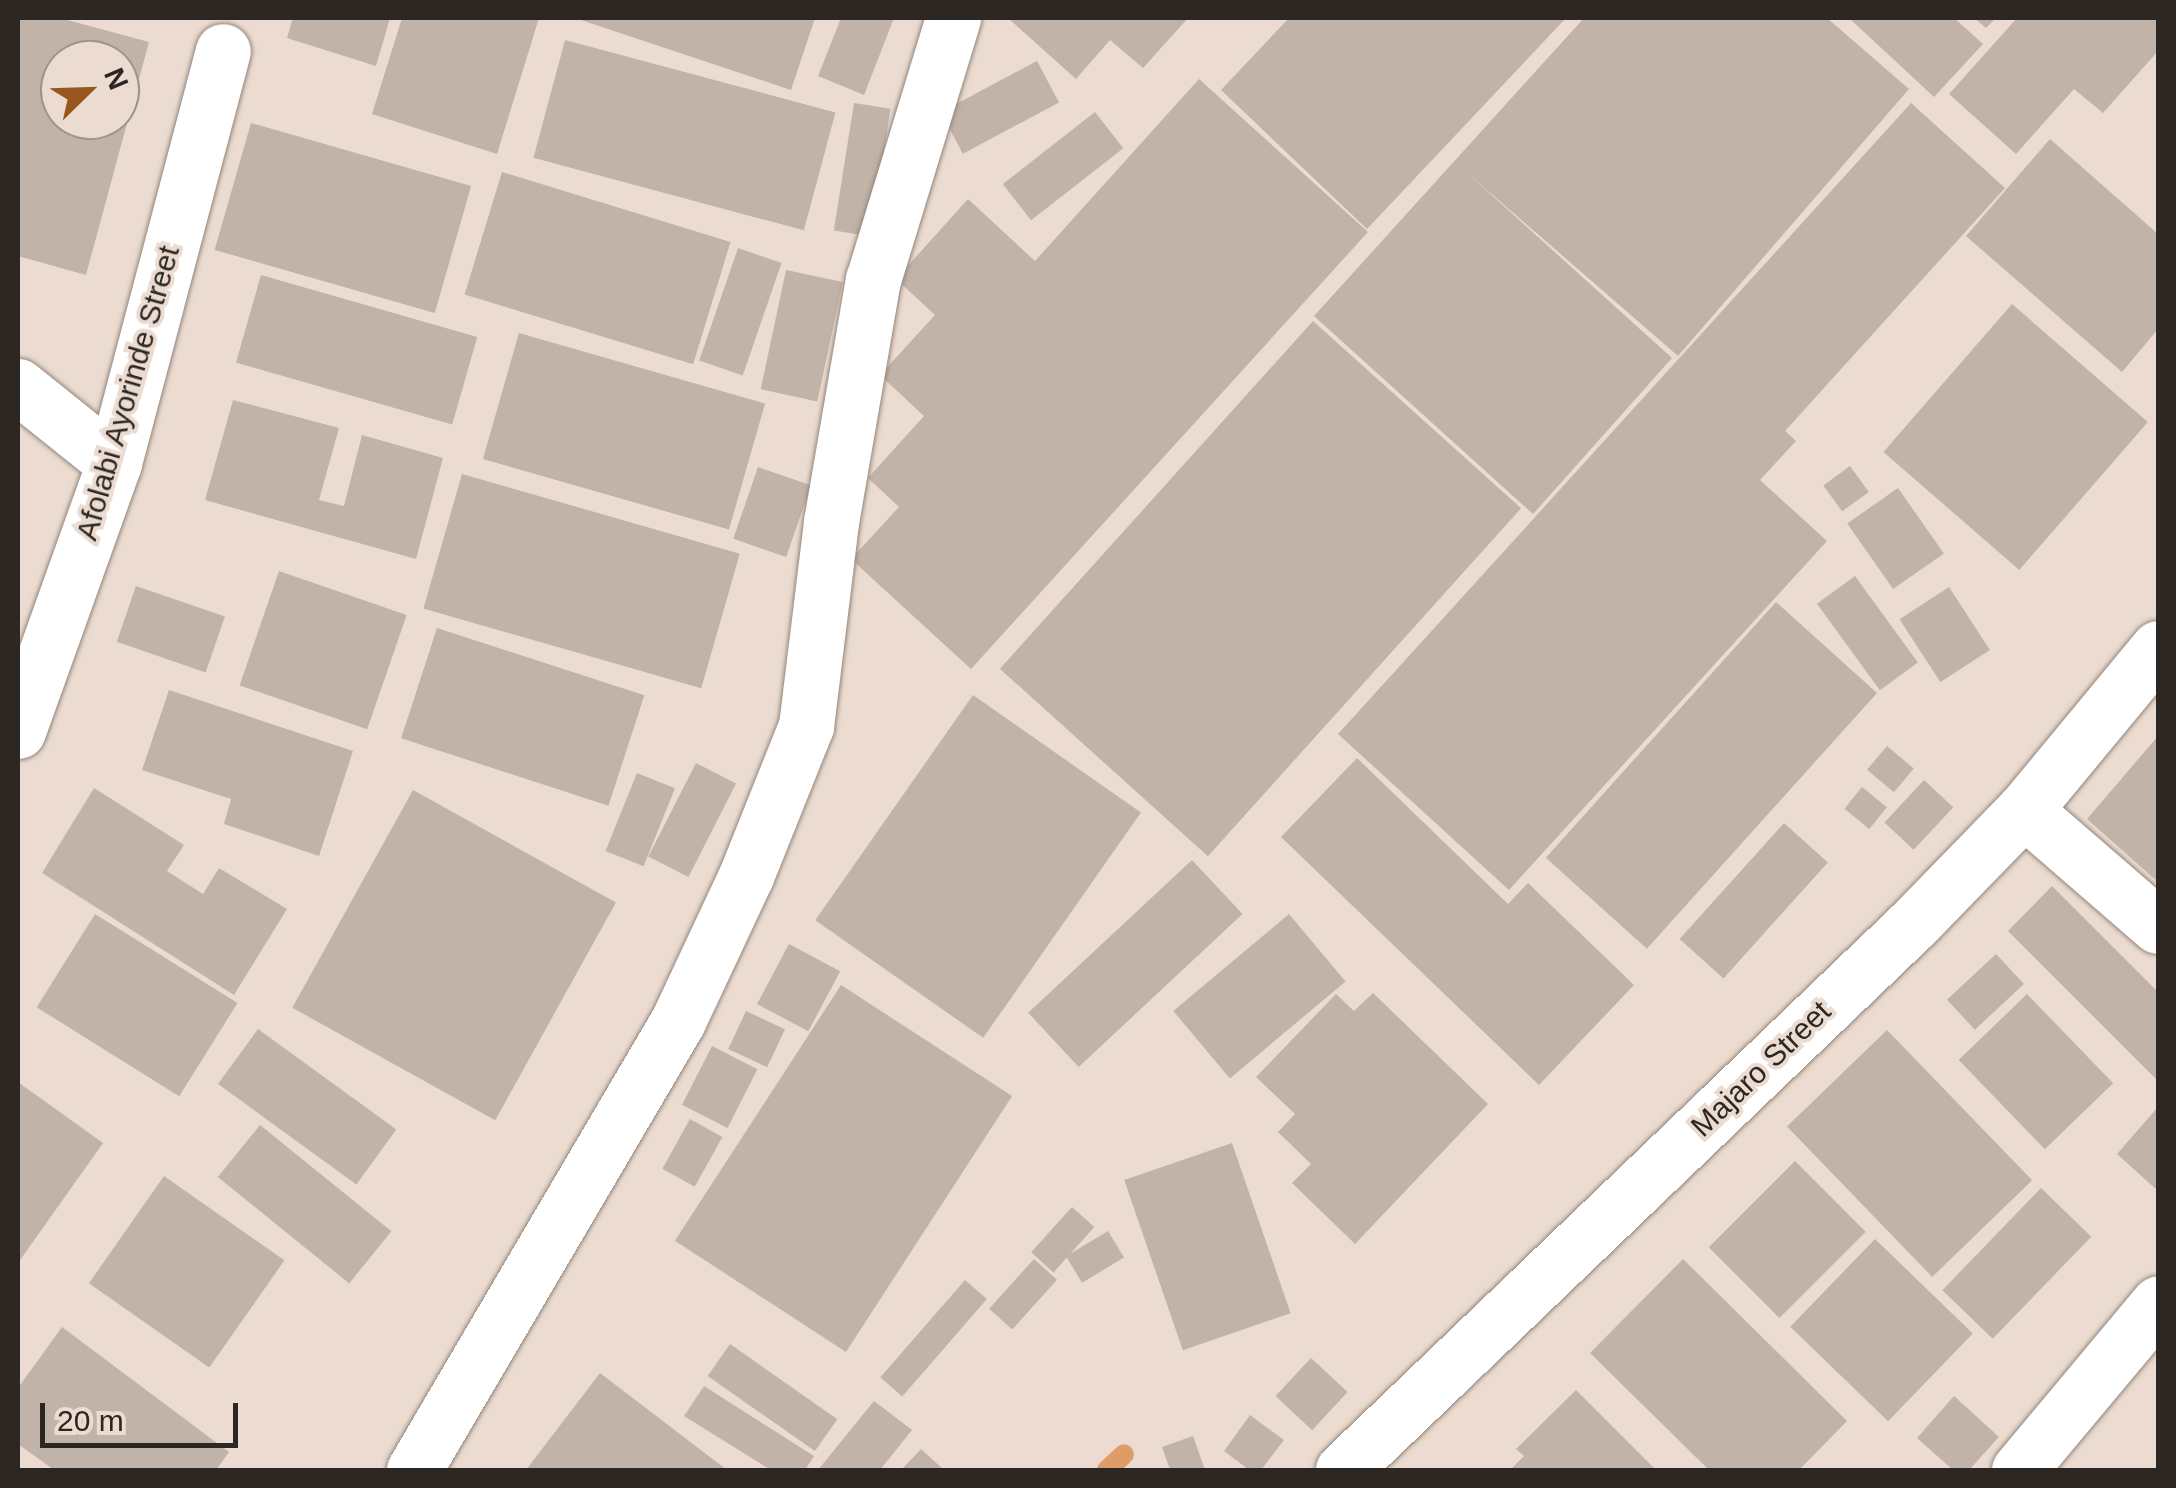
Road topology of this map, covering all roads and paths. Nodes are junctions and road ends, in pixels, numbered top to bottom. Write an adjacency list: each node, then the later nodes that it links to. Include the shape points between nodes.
1 (953, 18): 10 (street, via 873,280 806,726 678,1021)
2 (223, 51): 4 (street, Afolabi Ayorinde Street)
3 (18, 386): 4 (street)
4 (114, 463): 6 (street, Afolabi Ayorinde Street)
5 (2158, 648): 7 (street, Majaro Street)
6 (18, 731)
7 (2024, 810): 8 (street); 11 (street, Majaro Street, via 1496,1330)
8 (2158, 926)
9 (2158, 1304): 12 (street)
10 (414, 1470)
11 (1343, 1470)
12 (2019, 1470)

